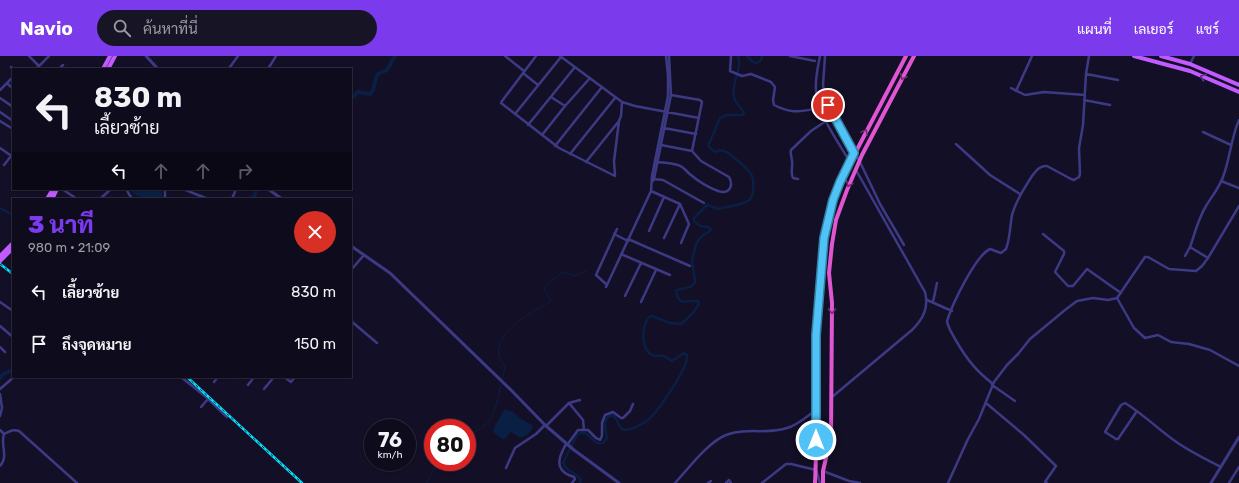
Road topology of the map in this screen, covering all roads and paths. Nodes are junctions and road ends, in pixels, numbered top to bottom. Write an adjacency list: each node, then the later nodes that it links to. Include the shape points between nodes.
1 (29, 56): 29 (street)
2 (49, 56): 29 (street)
3 (110, 56): 31 (main road)
4 (115, 56): 32 (main road)
5 (146, 56): 33 (street)
6 (238, 56): 34 (street)
7 (276, 56): 35 (street)
8 (505, 56): 36 (street)
9 (560, 56): 28 (street); 42 (street)
10 (666, 56): 61 (street, via 669,86)
11 (670, 56): 50 (street)
12 (732, 56): 60 (street, via 730,71 742,76 751,74 771,82 775,87 774,105 794,112)
13 (790, 56): 24 (street)
14 (820, 56): 60 (street, via 816,89)
15 (826, 56): 82 (street, via 823,85 825,98)
16 (906, 56): 82 (highway, one-way to 16)
17 (914, 56): 88 (highway, one-way to 88)
18 (1032, 56): 48 (street)
19 (1089, 56): 37 (street)
20 (1134, 56): 49 (main road, one-way to 20, via 1190,71)
21 (1161, 56): 26 (main road)
22 (1194, 56): 26 (street)
23 (535, 57): 36 (street)
24 (803, 57): 25 (street)
25 (815, 61)
26 (1190, 64): 43 (main road)
27 (63, 65): 30 (street)
28 (575, 67): 39 (street); 52 (street)
29 (38, 68)
30 (60, 68)
31 (104, 68)
32 (109, 68)
33 (157, 68)
34 (230, 68)
35 (269, 68)
36 (524, 72): 42 (street); 63 (street, via 501,104)
37 (1086, 74): 40 (street); 51 (street)
38 (12, 78): 41 (street)
39 (590, 78): 44 (street); 59 (street)
40 (1118, 80)
41 (7, 83): 45 (street); 47 (street)
42 (538, 85): 63 (street)
43 (1239, 85)
44 (602, 87): 54 (street); 79 (street)
45 (12, 88)
46 (1011, 88): 48 (street)
47 (0, 90)
48 (1016, 90): 51 (street, via 1025,95 1044,92)
49 (1239, 92)
50 (671, 95): 61 (street); 64 (street, via 701,101)
51 (1085, 95): 55 (street)
52 (552, 97): 59 (street); 70 (street)
53 (0, 98): 58 (street)
54 (615, 98): 56 (street); 83 (street)
55 (1084, 100): 57 (street); 100 (street, via 1079,177 1074,180 1044,166 1037,170)
56 (622, 102): 61 (street); 67 (street)
57 (1110, 105)
58 (12, 106)
59 (565, 106): 75 (street)
60 (821, 108): 68 (street)
61 (666, 111): 64 (street); 72 (street); 92 (street)
62 (0, 112): 65 (street)
63 (515, 114): 70 (street)
64 (699, 118): 74 (street)
65 (12, 120)
66 (0, 121): 71 (street)
67 (619, 121): 85 (street); 85 (street, via 614,161 615,176)
68 (826, 121): 87 (street); 91 (street, via 791,150 791,171 793,178)
69 (1239, 122): 78 (street)
70 (528, 125): 75 (street)
71 (12, 128)
72 (664, 128): 74 (street); 77 (street)
73 (1203, 132): 78 (street)
74 (696, 134): 81 (street)
75 (542, 136): 79 (street)
76 (956, 144): 100 (street, via 990,175)
77 (661, 145): 81 (street); 86 (street)
78 (1231, 145): 93 (street)
79 (555, 146): 83 (street)
80 (0, 148): 84 (street)
81 (692, 151): 86 (street, via 701,161 729,177 732,182 729,190 718,191 693,177 681,166)
82 (854, 153): 87 (highway); 88 (street)
83 (570, 154): 85 (street)
84 (12, 156): 89 (street)
85 (586, 162)
86 (657, 162): 92 (street)
87 (850, 162): 170 (highway, via 833,200 824,238 816,335)
88 (860, 162): 90 (highway); 117 (street, via 880,204)
89 (4, 164)
90 (856, 170): 136 (street, via 925,292); 162 (highway, one-way to 162, via 836,220 832,244 829,273 832,303)
91 (798, 179)
92 (653, 180): 99 (street); 106 (street, via 663,180)
93 (1221, 181): 94 (street); 119 (street, via 1201,216)
94 (1239, 188)
95 (64, 190): 102 (street)
96 (110, 190): 103 (street)
97 (186, 190): 104 (street)
98 (269, 190): 105 (street)
99 (651, 191): 101 (street); 114 (street)
100 (1020, 194): 141 (street, via 1006,249 1001,253 990,249 982,255)
101 (664, 197): 107 (street); 110 (street)
102 (76, 198)
103 (101, 198)
104 (206, 198)
105 (281, 198)
106 (704, 203)
107 (680, 204): 113 (street); 115 (street, via 689,224)
108 (1239, 206): 125 (street)
109 (617, 229): 111 (street)
110 (649, 231)
111 (614, 234): 114 (street); 121 (street, via 596,275 606,286)
112 (1043, 234): 133 (street, via 1064,251 1055,272 1068,286 1072,286 1087,269)
113 (664, 238)
114 (628, 240): 121 (street); 128 (street)
115 (680, 243)
116 (12, 244): 123 (main road)
117 (904, 245)
118 (352, 247): 122 (street)
119 (1190, 247): 124 (street); 125 (street)
120 (12, 249): 126 (main road)
121 (621, 254): 127 (street)
122 (364, 255): 129 (street); 174 (street, via 390,273)
123 (0, 256)
124 (1185, 256)
125 (1208, 258): 133 (street, via 1200,268 1192,271 1169,269 1146,257)
126 (0, 261)
127 (641, 263): 130 (street); 134 (street)
128 (690, 266)
129 (352, 269)
130 (656, 270): 131 (street); 138 (street)
131 (670, 275)
132 (936, 283): 139 (street)
133 (1121, 293): 135 (street)
134 (626, 296)
135 (1117, 298): 148 (street, via 1134,328 1145,338 1158,335 1172,342 1210,350); 158 (street, via 1093,298 1073,304 1030,339)
136 (927, 300): 139 (street); 162 (street, via 924,316 918,324)
137 (0, 302): 140 (street)
138 (641, 302)
139 (933, 302): 141 (street)
140 (12, 310)
141 (952, 311): 158 (street, via 948,321 949,328 965,357)
142 (352, 322): 145 (street)
143 (0, 326): 144 (street)
144 (12, 336)
145 (377, 343)
146 (0, 347): 147 (street)
147 (5, 352)
148 (1239, 366)
149 (13, 378): 159 (street)
150 (182, 378): 163 (street)
151 (217, 378): 156 (street)
152 (253, 378): 157 (street)
153 (273, 378): 160 (street)
154 (285, 378): 155 (street, via 290,382)
155 (294, 378)
156 (214, 382)
157 (248, 384)
158 (992, 384): 165 (street); 166 (street)
159 (0, 389)
160 (264, 389)
161 (0, 394): 172 (street)
162 (832, 397): 185 (highway, via 831,436)
163 (208, 399): 169 (street); 173 (street)
164 (580, 400): 167 (street)
165 (1015, 401)
166 (986, 402): 196 (street); 197 (street, via 1056,466 1045,482)
167 (569, 403): 174 (street); 176 (street, via 583,420)
168 (634, 404): 176 (street, via 623,418 613,412 605,415 600,440 588,430)
169 (201, 407)
170 (816, 410): 184 (highway); 189 (street, via 787,428 737,431 719,439)
171 (1137, 411): 171 (street, via 1118,439 1105,432 1122,403); 183 (street, via 1186,449)
172 (0, 416)
173 (227, 417)
174 (546, 426): 179 (street); 182 (street, via 515,448)
175 (0, 430): 177 (street)
176 (584, 430): 179 (street, via 576,431)
177 (4, 434): 180 (street, via 5,457); 186 (street, via 19,431)
178 (1239, 437): 183 (street)
179 (567, 445): 187 (street, via 559,463 563,471 575,479); 188 (street)
180 (0, 466)
181 (1239, 467): 199 (street)
182 (506, 468)
183 (1221, 468): 198 (street)
184 (816, 470): 192 (street, via 786,464); 193 (highway); 194 (street)
185 (823, 471): 194 (highway); 195 (street, via 849,482)
186 (77, 483)
187 (572, 483)
188 (619, 483)
189 (675, 483)
190 (726, 483): 191 (street, via 729,480)
191 (731, 483)
192 (762, 483)
193 (815, 483)
194 (821, 483)
195 (860, 483)
196 (948, 483)
197 (1047, 483)
198 (1211, 483)
199 (1229, 483)

